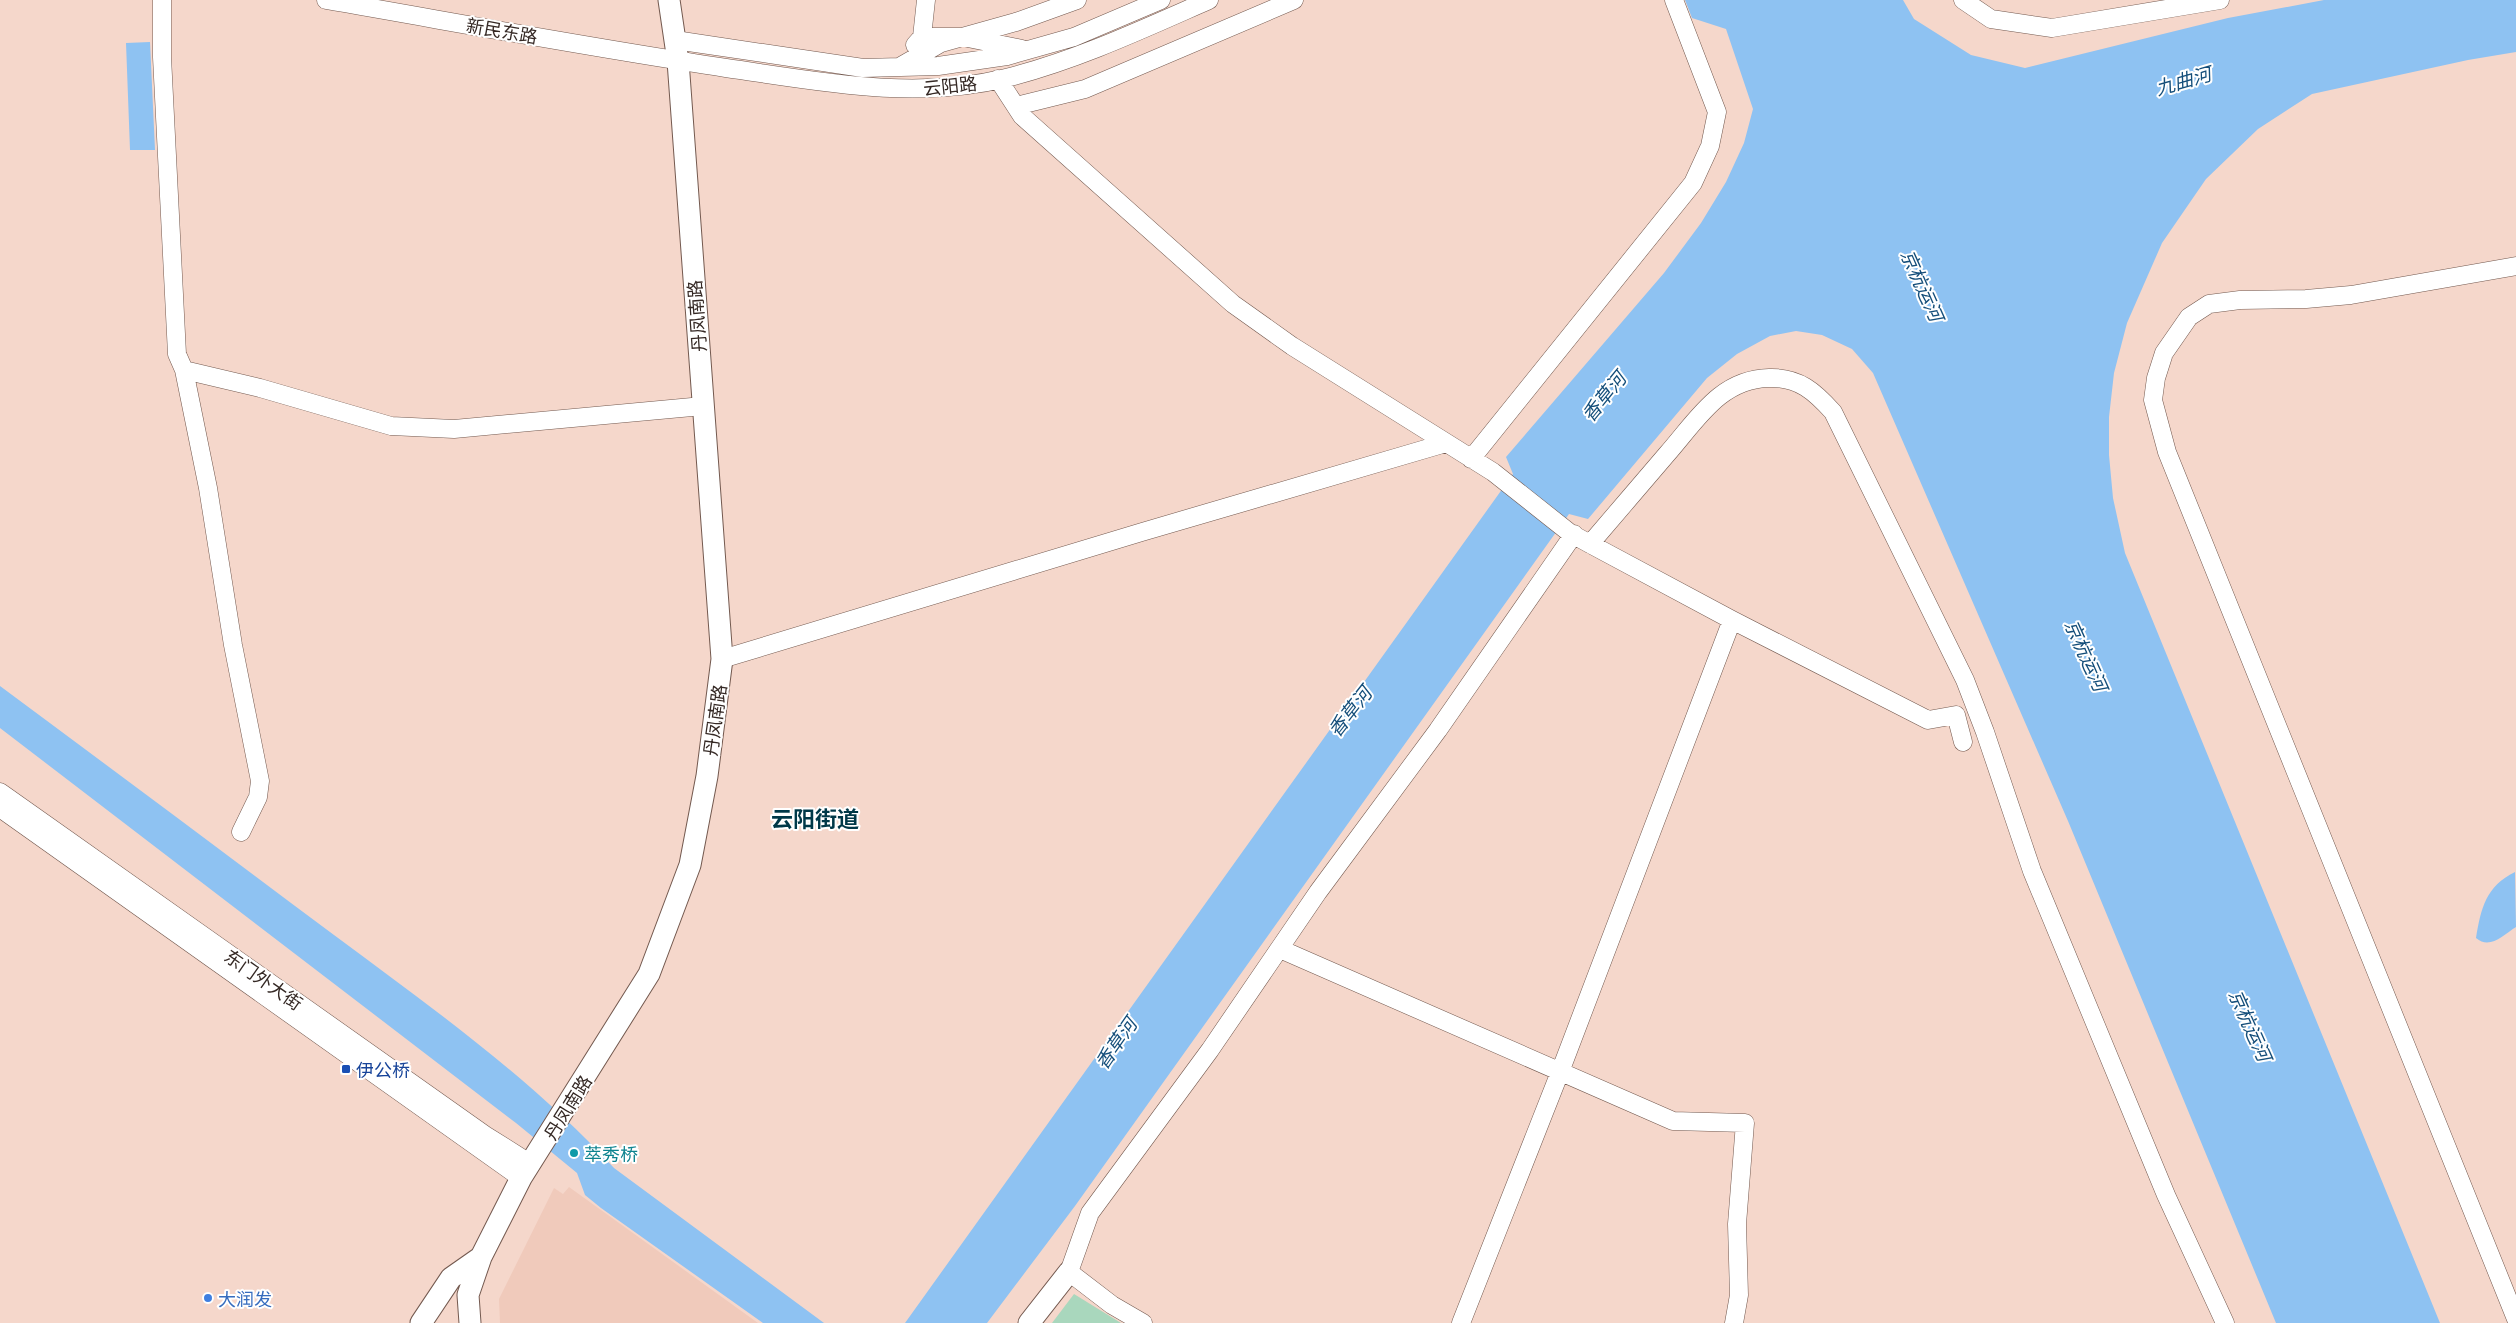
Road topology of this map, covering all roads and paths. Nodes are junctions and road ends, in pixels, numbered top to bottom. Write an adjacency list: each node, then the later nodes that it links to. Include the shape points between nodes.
1 (162, 0): 21 (street, via 177,354)
2 (326, 0): 16 (street, 新民东路)
3 (669, 0): 14 (main road, 丹凤南路)
4 (926, 0): 12 (street)
5 (1077, 0): 13 (street)
6 (1161, 0): 15 (street, 云阳路, via 1074,37)
7 (1209, 0): 18 (street, 云阳路, via 1105,46)
8 (1294, 0): 19 (street, via 1085,89)
9 (1674, 0): 24 (street, via 1717,112 1710,146 1693,183)
10 (1963, 0): 11 (street, via 1991,19 2052,28)
11 (2220, 0)
12 (922, 37): 13 (street); 17 (street)
13 (963, 37): 15 (street); 17 (street, via 941,43)
14 (675, 40): 16 (main road, 丹凤南路); 17 (street, 云阳路, via 863,68)
15 (1028, 50): 17 (street, 云阳路, via 938,66)
16 (678, 61): 18 (street, 云阳路, via 836,84 912,89); 22 (main road, 丹凤南路)
17 (898, 67)
18 (998, 79): 19 (street)
19 (1016, 106): 23 (street, via 1022,116 1233,304 1292,346)
20 (2516, 266): 38 (street, via 2351,295 2209,304 2189,318 2164,353 2153,400 2167,452)
21 (184, 370): 22 (street, via 392,426 454,428); 32 (street, via 260,781 258,797)
22 (703, 406): 28 (main road, 丹凤南路)
23 (1446, 443): 24 (street); 28 (street)
24 (1472, 459): 25 (street)
25 (1572, 534): 26 (street); 33 (street, via 1438,730)
26 (1590, 544): 27 (street); 45 (street, via 1703,412 1731,386 1752,378 1794,380 1815,392 1833,412 1965,680 2032,872 2166,1195)
27 (1732, 620): 29 (street, via 1928,720 1956,715); 34 (street)
28 (722, 659): 35 (main road, 丹凤南路, via 707,776 690,865 649,974)
29 (1963, 742)
30 (0, 792): 35 (street, 东门外大街, via 477,1129)
31 (0, 808): 35 (street, 东门外大街)
32 (241, 832)
33 (1280, 949): 34 (street); 37 (street, via 1090,1213)
34 (1560, 1072): 43 (street); 44 (street, via 1674,1122 1745,1123 1737,1224 1739,1295)
35 (531, 1163): 36 (main road, 丹凤南路)
36 (481, 1257): 39 (main road, via 451,1278); 40 (main road, 丹凤南路, via 468,1295)
37 (1069, 1272): 41 (main road); 42 (street, via 1112,1305)
38 (2516, 1319)
39 (421, 1323)
40 (470, 1323)
41 (1029, 1323)
42 (1143, 1323)
43 (1461, 1323)
44 (1734, 1323)
45 (2225, 1323)

